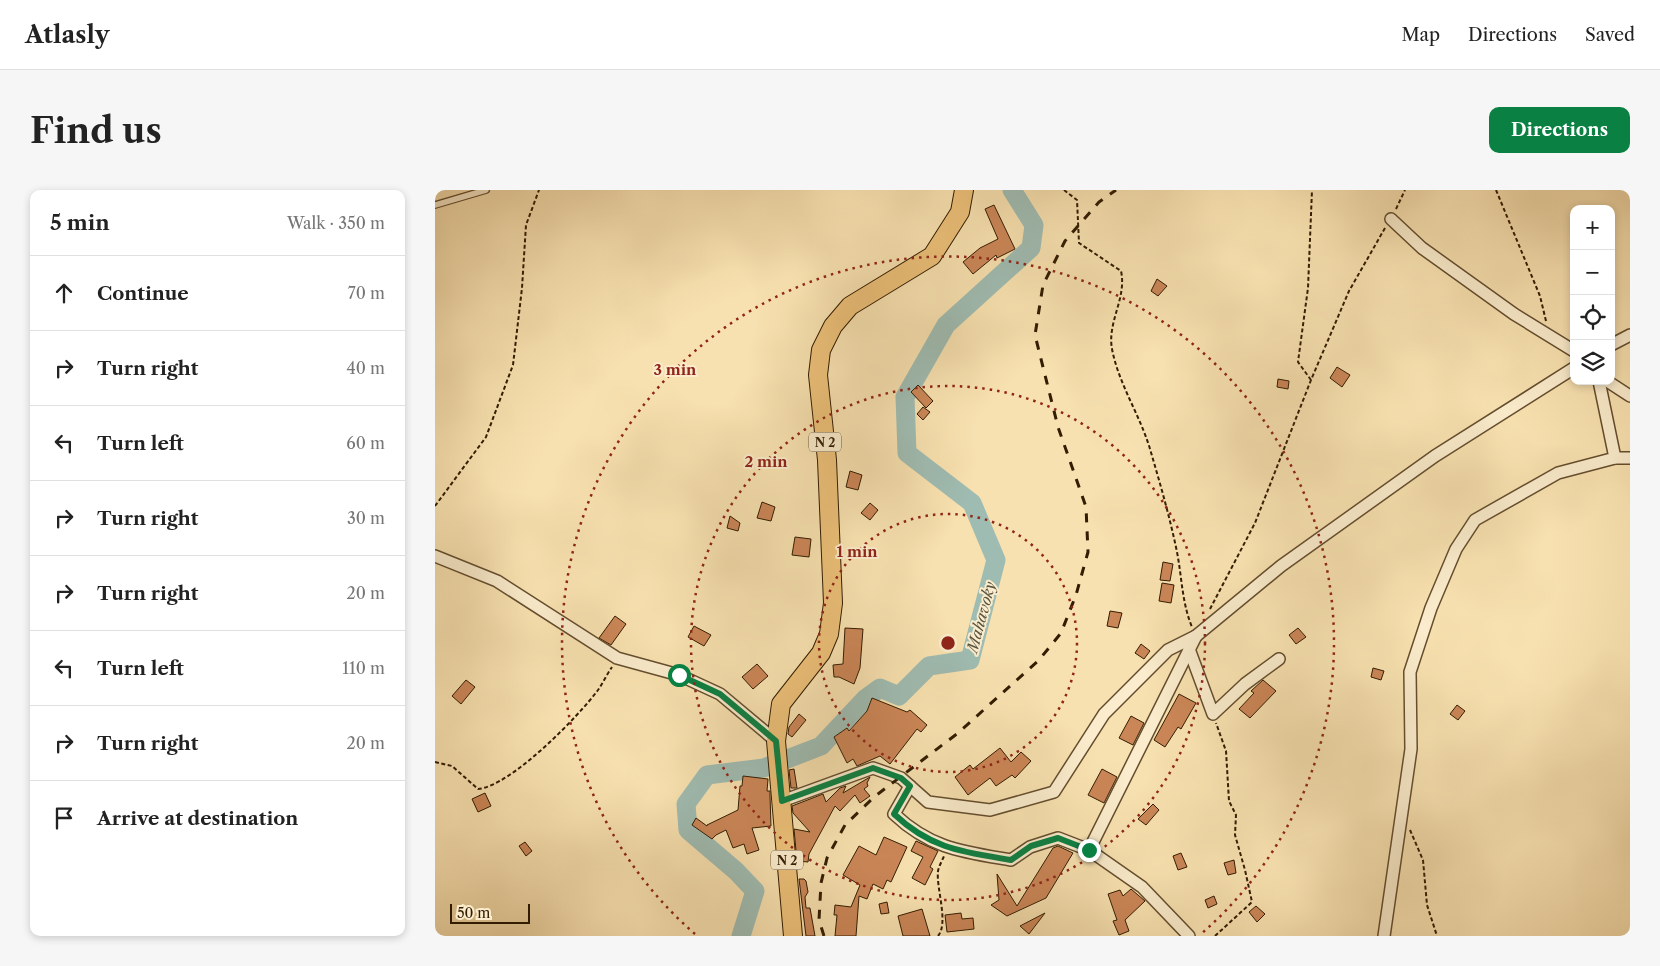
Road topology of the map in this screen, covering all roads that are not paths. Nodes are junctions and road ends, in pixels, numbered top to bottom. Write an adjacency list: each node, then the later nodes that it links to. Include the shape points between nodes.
1 (486, 190): 3 (lane)
2 (964, 190): 18 (main road, N 2, via 960,212 932,256 850,306 833,326 821,350 818,376 827,460 833,603 829,634 821,653 781,704)
3 (435, 205)
4 (1391, 219): 7 (street, via 1422,248 1549,338)
5 (1630, 335): 6 (street)
6 (1615, 343)
7 (1570, 349)
8 (1570, 371): 15 (street, via 1410,474 1281,566)
9 (1600, 385): 12 (street)
10 (1613, 385): 11 (street)
11 (1630, 396)
12 (1615, 458): 13 (street); 24 (street, via 1558,474 1475,520 1456,549 1431,608 1410,672 1411,749)
13 (1630, 458)
14 (435, 556): 18 (street, via 497,581 617,658 679,675 720,694)
15 (1196, 636): 16 (street); 19 (street, via 1168,650 1104,714 1054,792 991,810 928,802)
16 (1189, 649): 17 (street, via 1213,714 1245,684); 21 (street)
17 (1279, 659)
18 (776, 741): 20 (main road, N 2)
19 (910, 786): 20 (street, via 901,778 873,768); 21 (street, via 894,814 909,828 948,848 1011,860 1031,846 1058,838)
20 (781, 793): 22 (main road, N 2)
21 (1089, 850): 23 (street, via 1142,887)
22 (793, 936)
23 (1189, 936)
24 (1384, 936)

